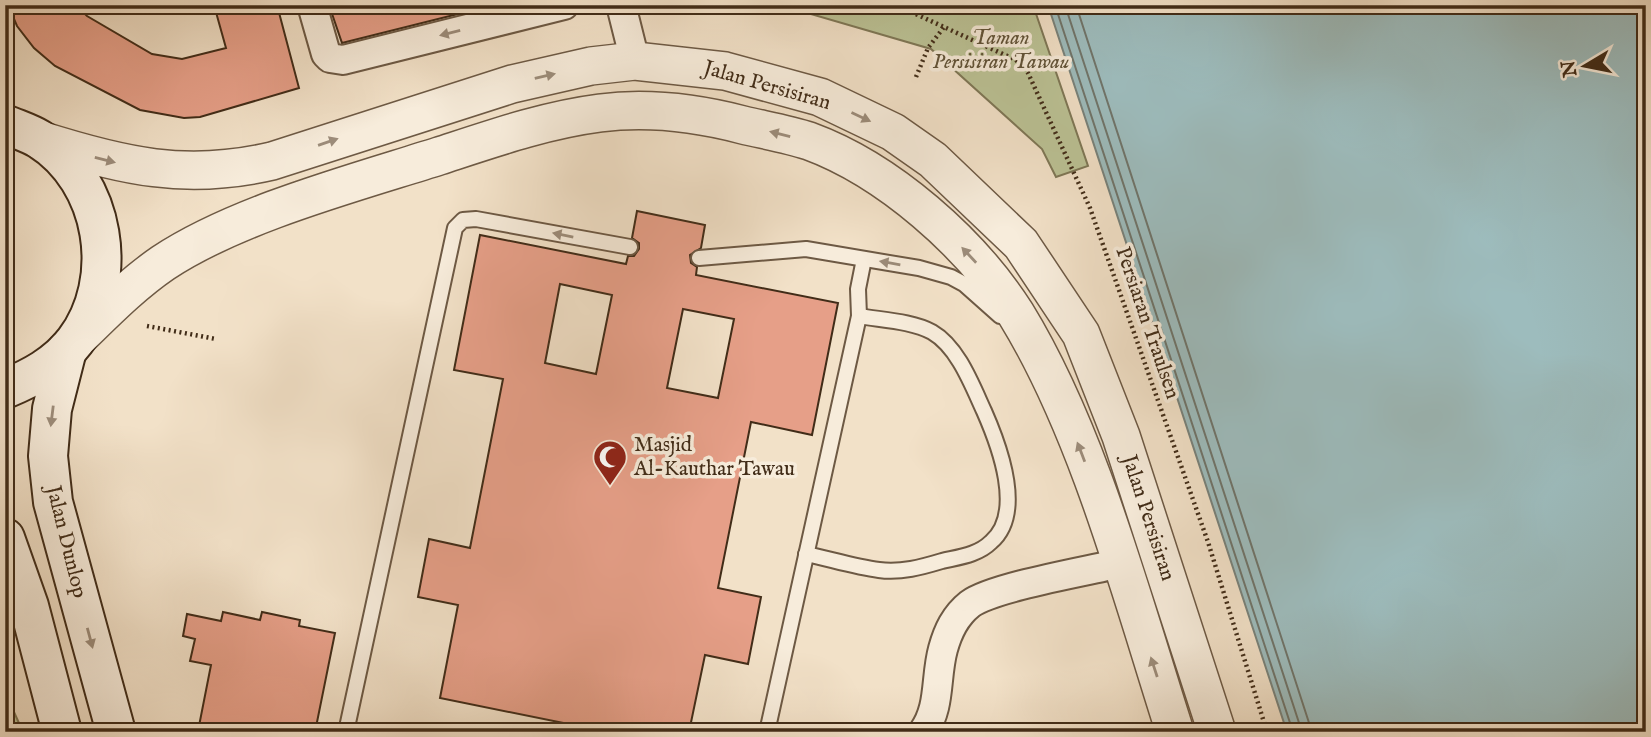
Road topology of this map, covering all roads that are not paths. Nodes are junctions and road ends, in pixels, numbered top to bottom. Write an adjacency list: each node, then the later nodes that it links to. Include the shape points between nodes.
1 (312, 5): 2 (street, one-way to 1, via 343,60 326,54)
2 (564, 5)
3 (621, 5): 4 (street)
4 (635, 61): 7 (street, Jalan Persisiran, one-way to 4, via 137,167 202,172 240,168 512,84); 24 (street, Jalan Persisiran, one-way to 24, via 724,71 820,97 893,132 933,160 1021,244 1081,334 1121,436)
5 (5, 98): 7 (main road)
6 (5, 124): 7 (main road)
7 (40, 140): 12 (main road, via 74,170 96,210 103,255 97,299)
8 (630, 247): 20 (lane, one-way to 20, via 476,219 464,220 455,228)
9 (699, 258): 10 (lane, via 806,249)
10 (864, 259): 11 (lane); 13 (lane, one-way to 10, via 964,284 939,272)
11 (859, 316): 16 (lane); 16 (lane, via 933,333 960,364 992,433 1003,470 1005,517 992,542 976,553 910,569 880,570)
12 (72, 345): 13 (street, Jalan Persisiran, one-way to 12, via 1015,312 976,262 940,225 878,178 810,142 719,118 638,110 566,119 505,135 237,225 165,262 127,291); 14 (main road, via 38,374); 19 (main road, Jalan Dunlop, one-way to 19, via 52,409 48,456 53,502)
13 (1043, 364): 17 (street, Jalan Persisiran, one-way to 13)
14 (5, 389)
15 (5, 538): 18 (main road, via 21,607)
16 (806, 554): 21 (lane)
17 (1121, 563): 22 (street, via 995,593 972,603 947,634 933,719); 23 (street, Jalan Persisiran, one-way to 17)
18 (62, 732)
19 (116, 732)
20 (346, 732)
21 (767, 732)
22 (923, 732)
23 (1175, 732)
24 (1217, 732)

